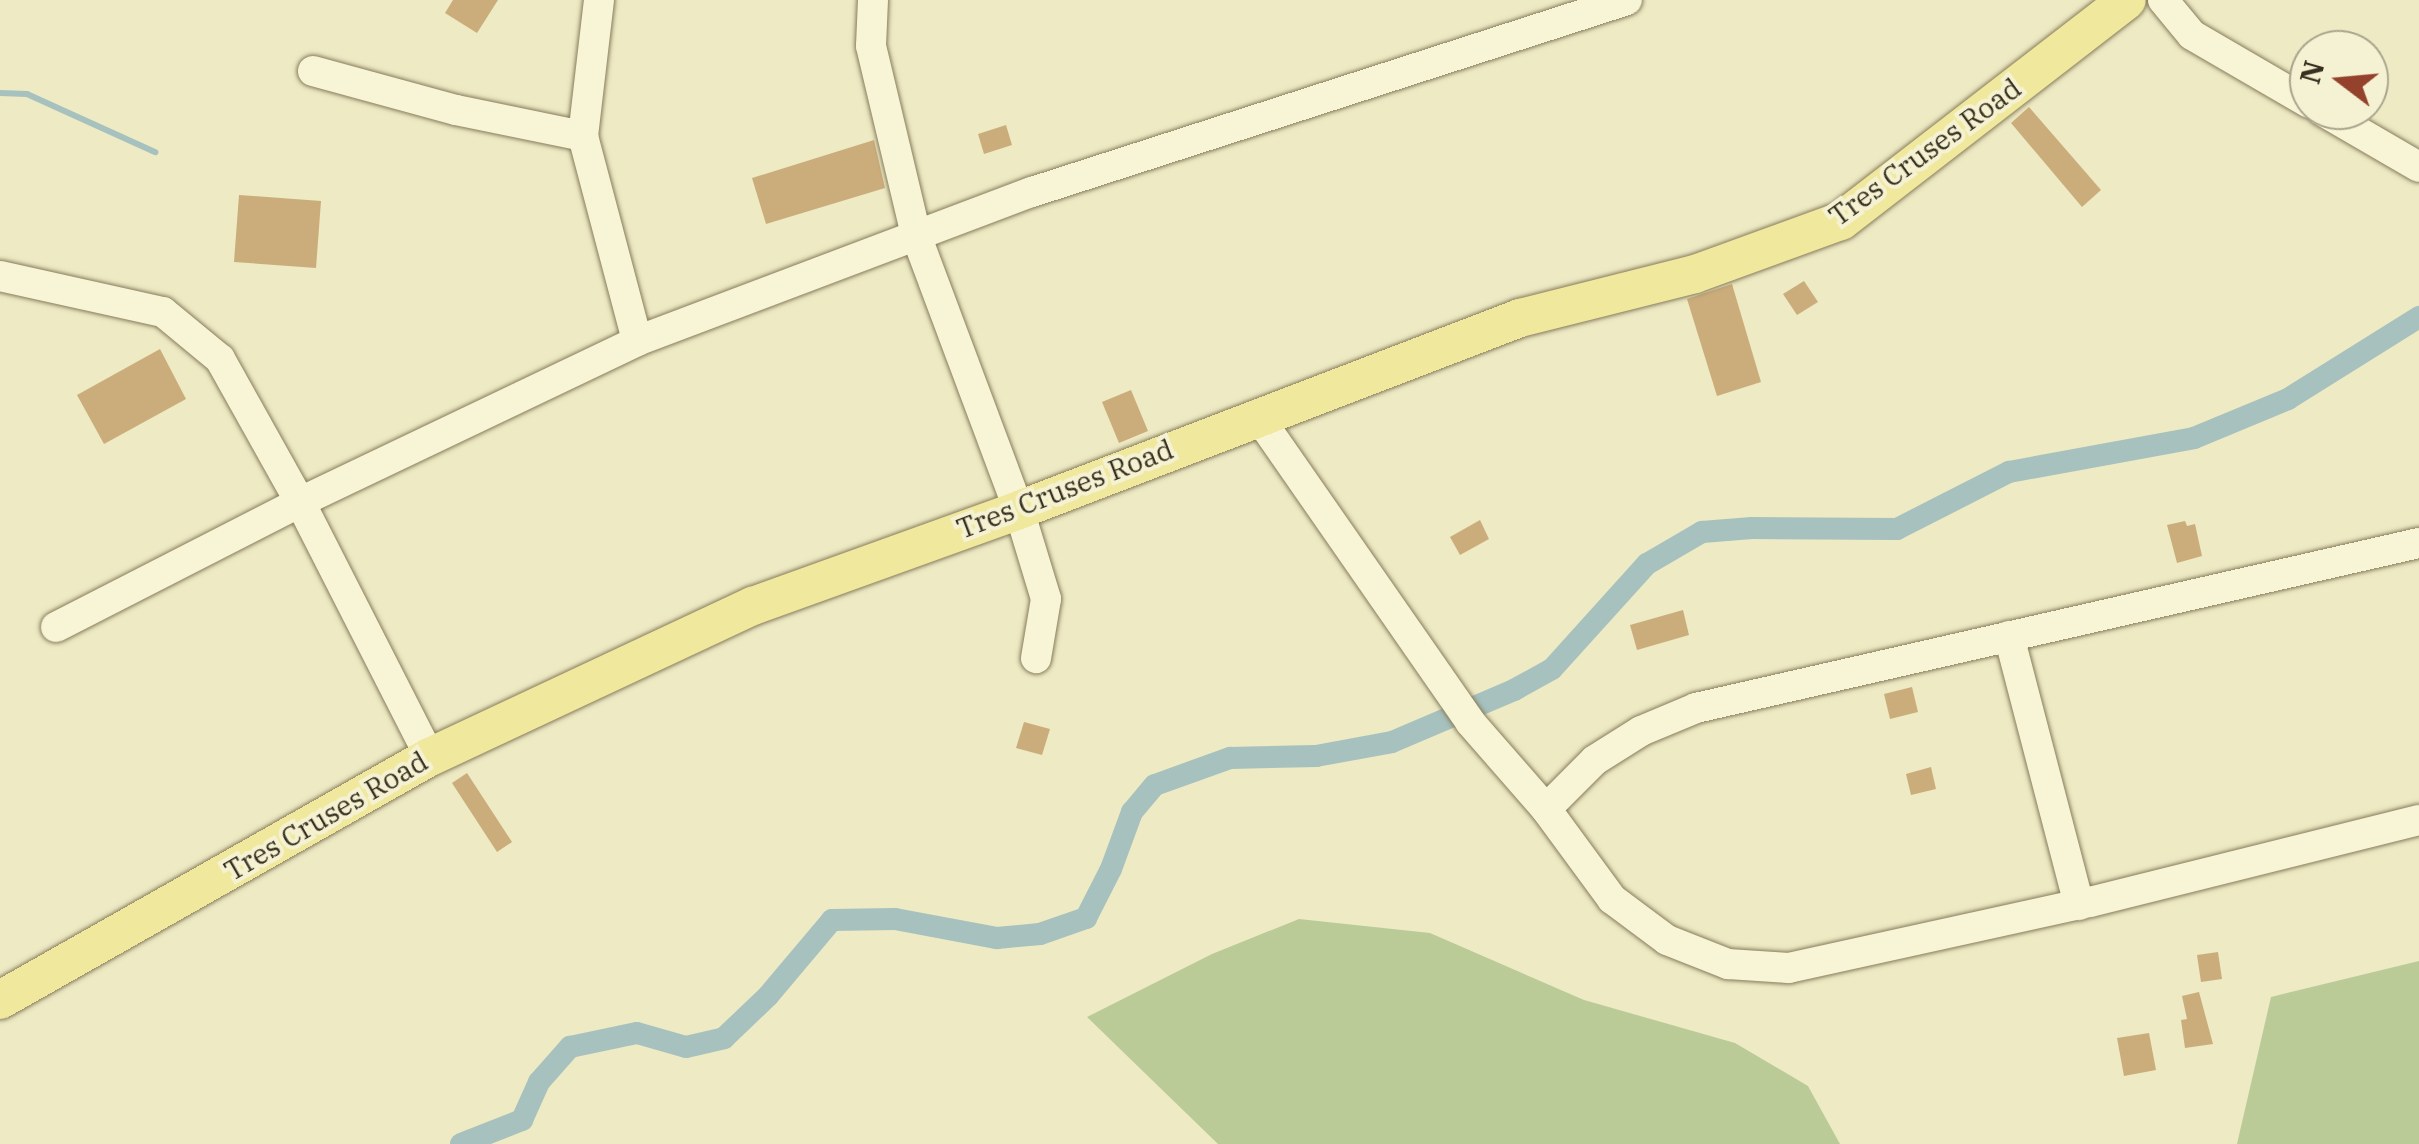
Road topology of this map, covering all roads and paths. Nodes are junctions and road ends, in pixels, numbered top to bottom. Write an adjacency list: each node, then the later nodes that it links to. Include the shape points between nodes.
1 (599, 0): 9 (street)
2 (873, 0): 11 (street, via 871,46)
3 (1627, 0): 11 (street, via 1050,186)
4 (2128, 0): 14 (main road, Tres Cruses Road, via 1840,222 1695,274 1520,318)
5 (2164, 0): 7 (street, via 2192,35)
6 (313, 71): 9 (street)
7 (2289, 91)
8 (2355, 130): 10 (street)
9 (583, 136): 13 (street)
10 (2419, 167)
11 (916, 236): 13 (street); 16 (street)
12 (0, 276): 15 (street, via 163,312 220,359)
13 (637, 341): 15 (street)
14 (1258, 415): 16 (main road, Tres Cruses Road); 22 (street, via 1470,722)
15 (300, 502): 18 (street); 21 (street)
16 (1019, 510): 20 (street, via 1046,600); 21 (main road, Tres Cruses Road, via 753,606)
17 (2419, 543): 19 (street)
18 (56, 627)
19 (2009, 636): 22 (street, via 1696,708 1596,760); 24 (street)
20 (1036, 658)
21 (430, 757): 25 (main road, Tres Cruses Road)
22 (1546, 809): 24 (street, via 1612,898 1667,940 1728,964 1790,968)
23 (2419, 820): 24 (street)
24 (2079, 905)
25 (0, 1000)

